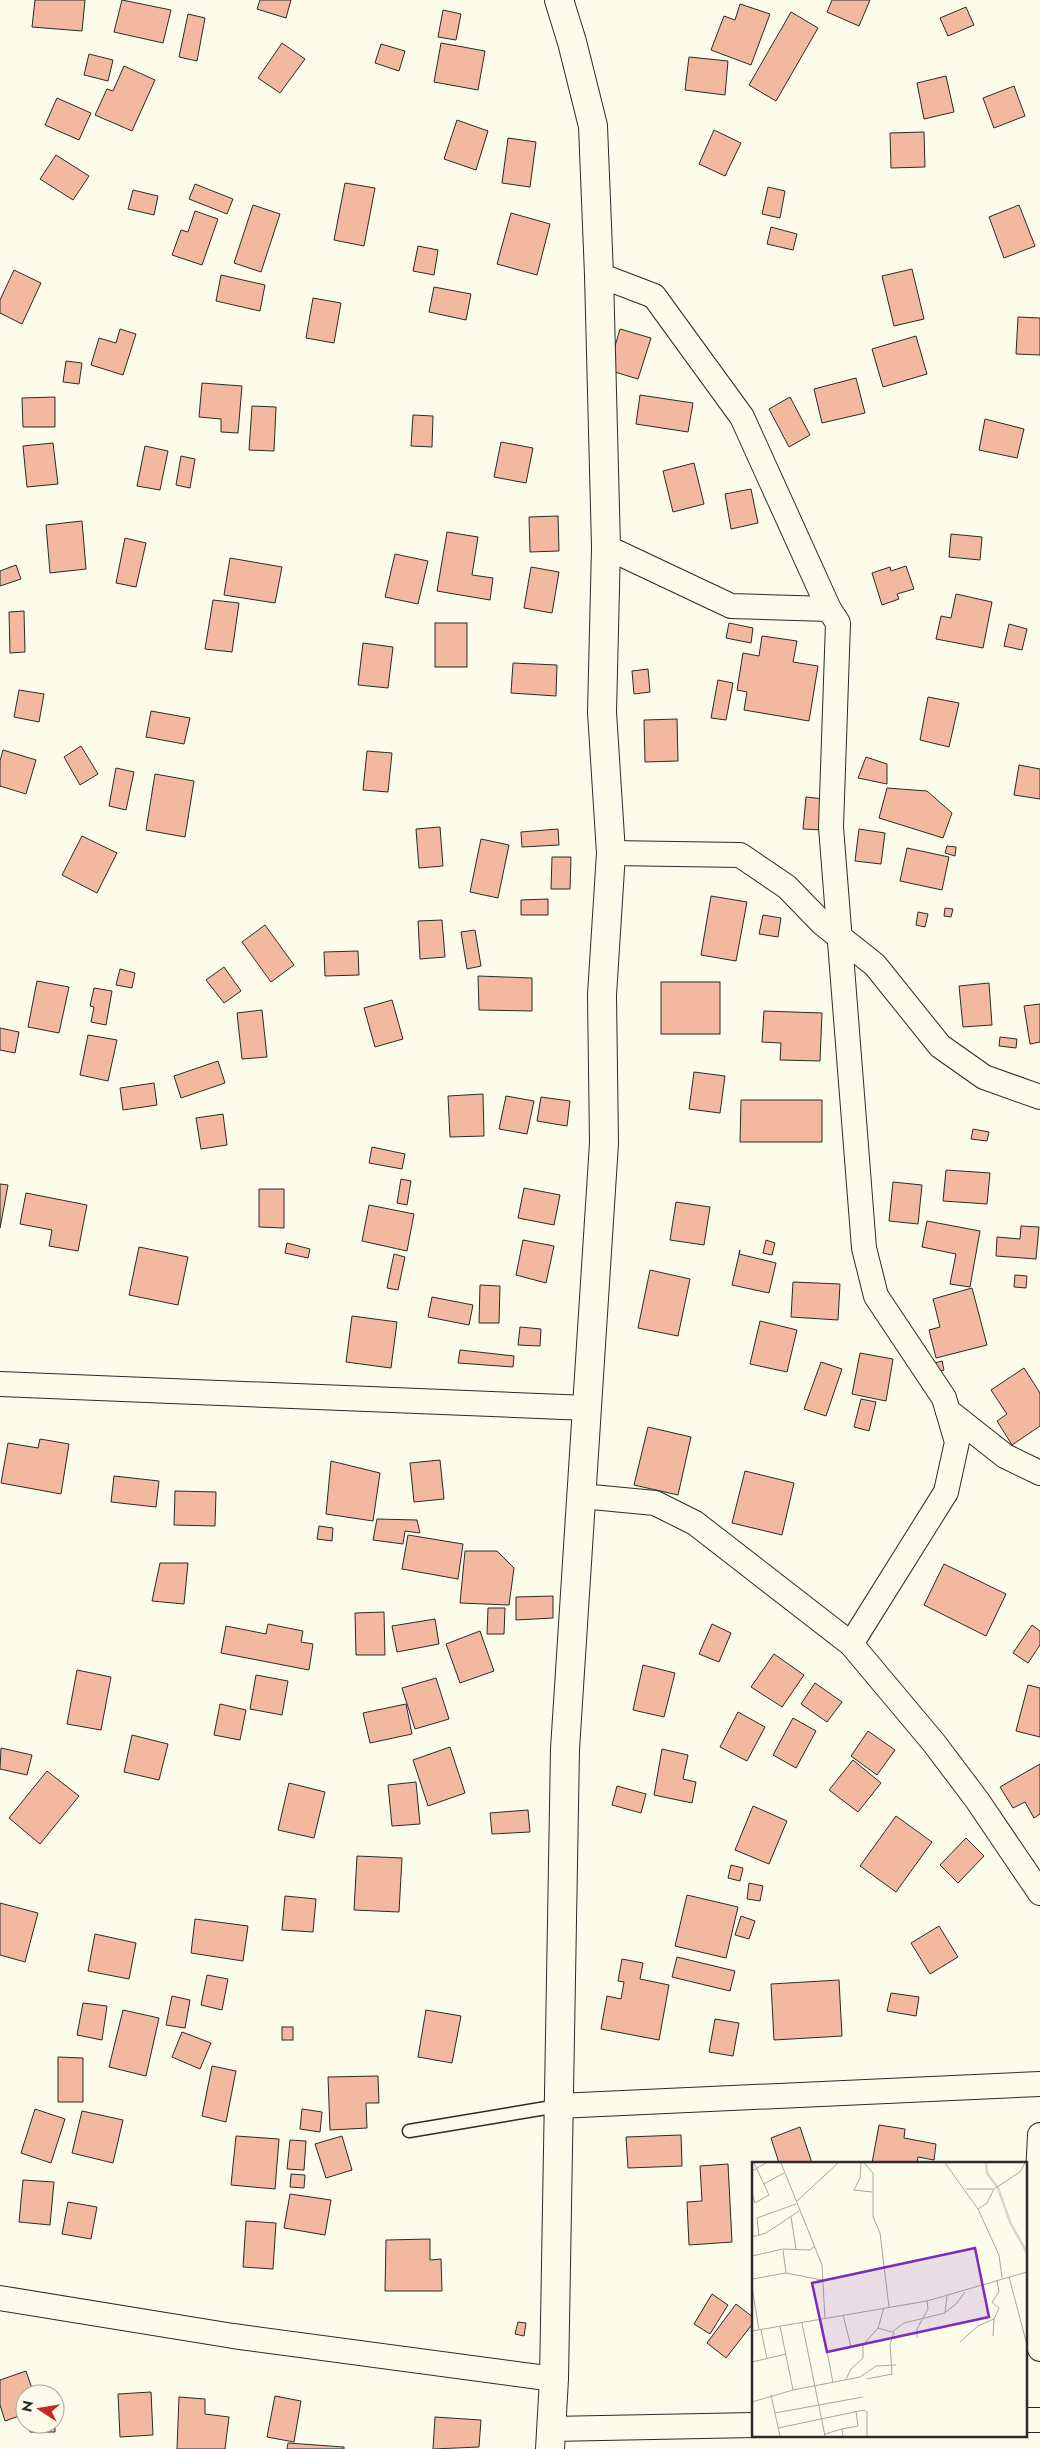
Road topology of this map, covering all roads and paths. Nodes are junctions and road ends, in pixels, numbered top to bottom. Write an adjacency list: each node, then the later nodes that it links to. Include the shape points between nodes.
1 (559, 0): 2 (street, via 593,126)
2 (599, 275): 3 (street); 4 (street, via 654,296 742,417)
3 (606, 547): 4 (street, via 731,606); 5 (street, via 602,712)
4 (829, 609): 6 (street, via 838,623 831,827)
5 (611, 852): 6 (street, via 740,855 787,887); 9 (street, via 602,995 604,1142)
6 (838, 936): 7 (street, via 875,965 940,1046 984,1077); 10 (street, via 864,1248 876,1296 944,1398)
7 (1040, 1097)
8 (0, 1384): 9 (street)
9 (587, 1408): 12 (street)
10 (948, 1411): 11 (street, via 1005,1456); 13 (street, via 957,1442 946,1492)
11 (1040, 1473)
12 (581, 1496): 13 (street, via 655,1503 695,1523); 16 (street, via 566,1749)
13 (851, 1644): 14 (street, via 934,1743)
14 (1040, 1893)
15 (1040, 2084): 16 (street)
16 (558, 2106): 17 (lane); 21 (street)
17 (409, 2131)
18 (1040, 2135): 20 (street, via 1034,2254)
19 (0, 2298): 21 (street, via 233,2336)
20 (1040, 2349)
21 (554, 2379): 23 (street)
22 (752, 2425): 23 (street)
23 (550, 2439)

